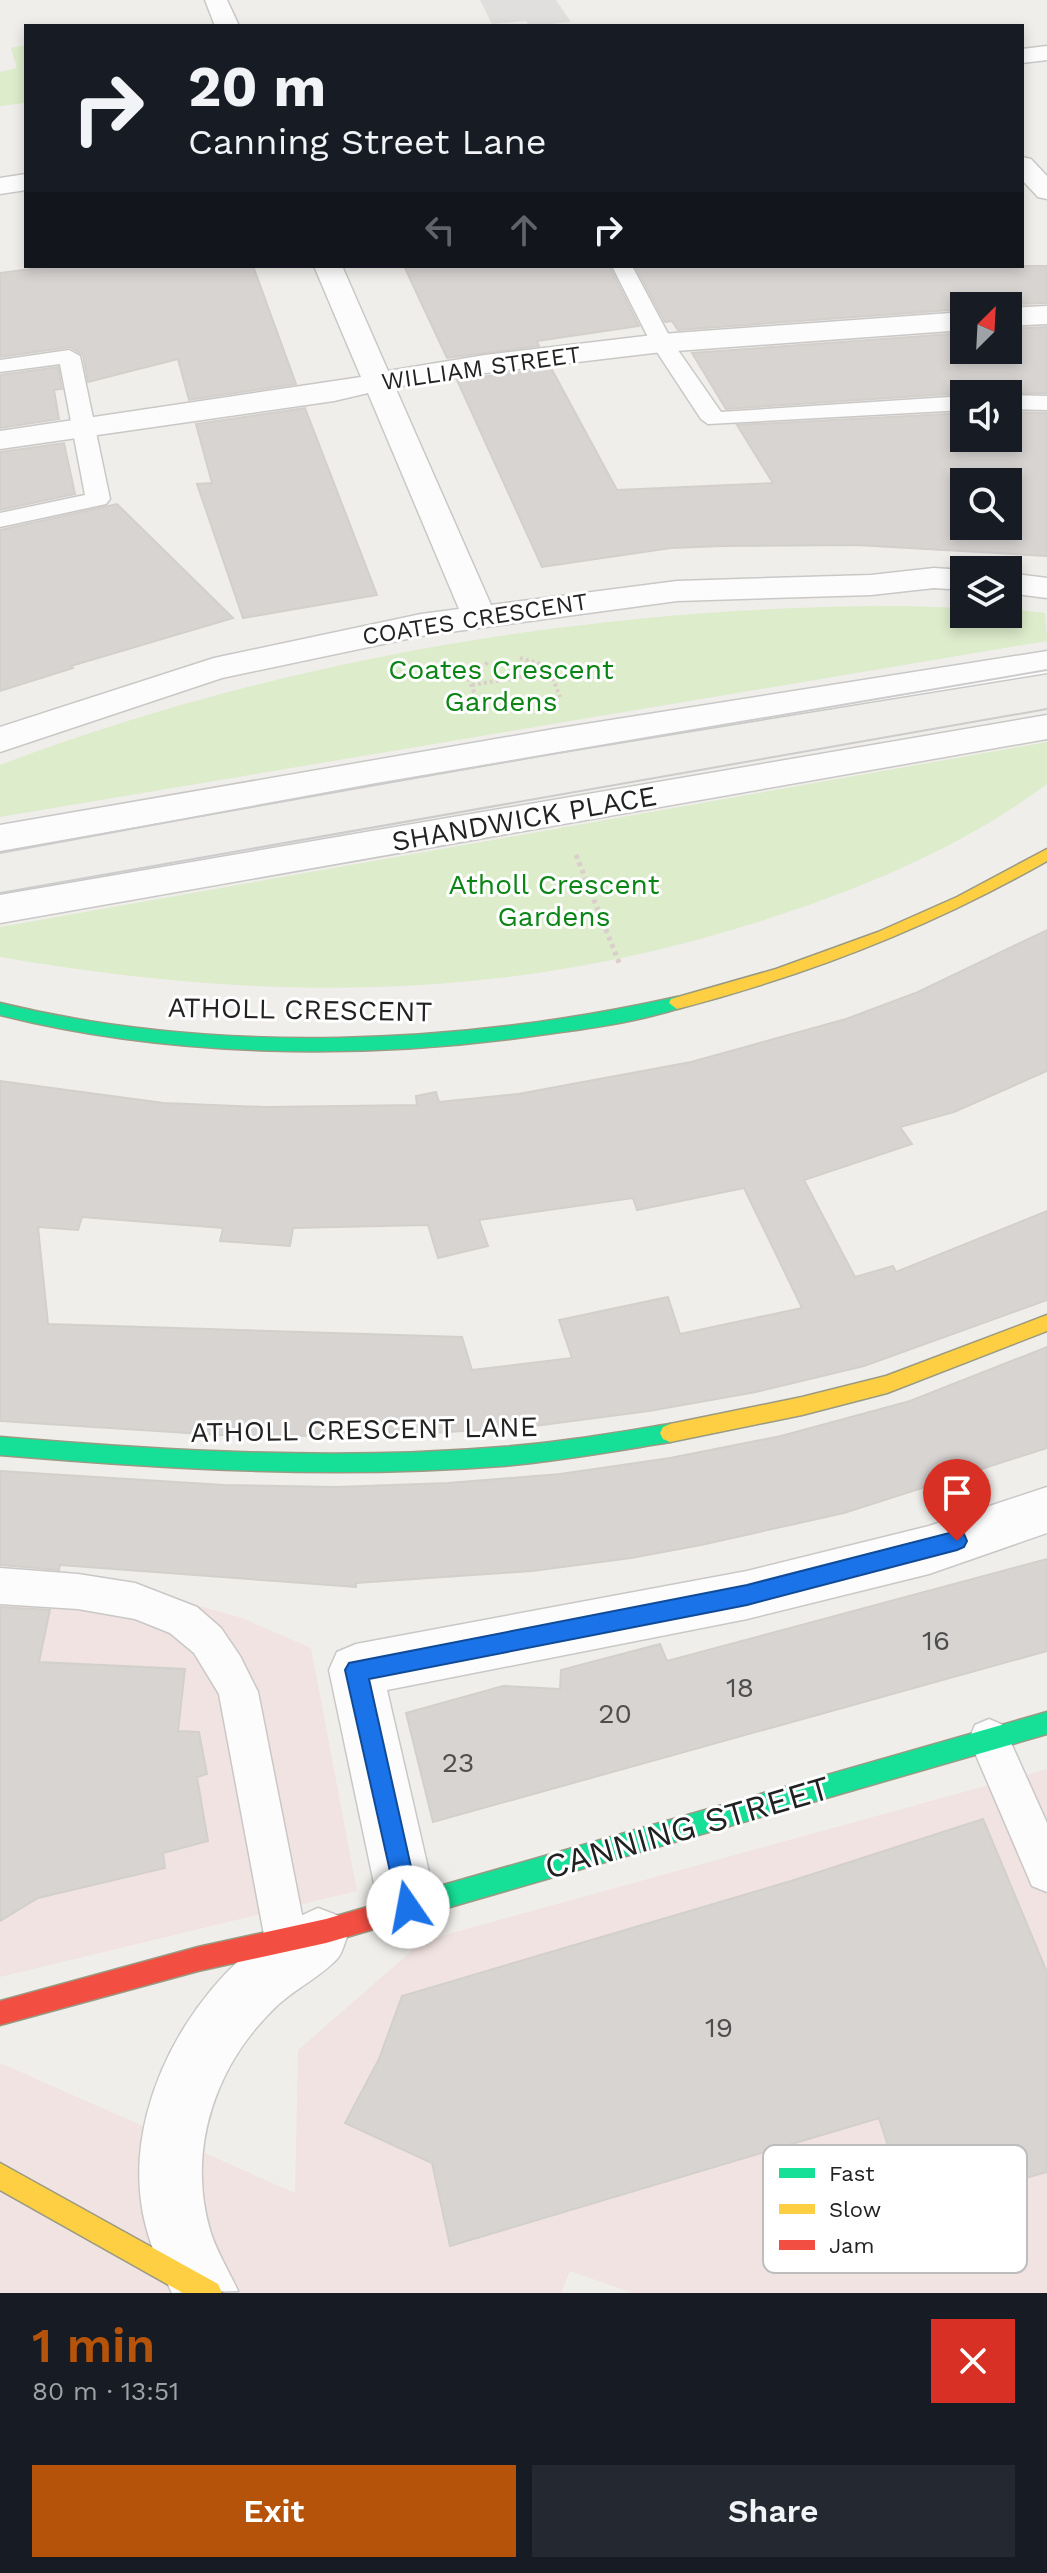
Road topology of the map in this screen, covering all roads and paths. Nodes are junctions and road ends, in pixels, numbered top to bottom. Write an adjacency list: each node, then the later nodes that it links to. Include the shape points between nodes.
1 (216, 0): 2 (street)
2 (226, 24)
3 (1047, 53): 4 (street)
4 (1024, 56)
5 (1024, 167): 8 (street)
6 (24, 182): 7 (street)
7 (0, 186)
8 (1047, 191)
9 (329, 268): 16 (street)
10 (623, 268): 14 (lane)
11 (1047, 315): 12 (street)
12 (1022, 316)
13 (950, 322): 14 (street, WILLIAM STREET)
14 (662, 343): 16 (street, WILLIAM STREET); 19 (lane, via 716,419)
15 (0, 366): 20 (lane, via 69,356)
16 (378, 382): 20 (street, WILLIAM STREET); 26 (street)
17 (1022, 402): 18 (lane)
18 (1047, 403)
19 (950, 404)
20 (86, 428): 21 (street, WILLIAM STREET); 22 (lane, via 98,499)
21 (0, 440)
22 (0, 520)
23 (950, 579): 26 (street, COATES CRESCENT, via 677,591)
24 (1022, 585): 25 (street)
25 (1047, 588)
26 (479, 616): 27 (path); 34 (street, COATES CRESCENT, via 214,669)
27 (500, 652): 29 (path, via 548,666); 30 (path, via 469,680)
28 (1047, 662): 35 (street)
29 (550, 672): 30 (path); 31 (path)
30 (471, 685): 32 (path)
31 (564, 706)
32 (485, 719)
33 (1047, 727): 38 (street, SHANDWICK PLACE)
34 (0, 740)
35 (0, 838)
36 (571, 843): 40 (path)
37 (1047, 854): 40 (street, ATHOLL CRESCENT, via 963,900 834,956 736,988)
38 (0, 909)
39 (0, 1009): 40 (street, ATHOLL CRESCENT, via 108,1031 372,1044 486,1036)
40 (640, 1011)
41 (1047, 1323): 42 (street, ATHOLL CRESCENT LANE, via 928,1371 800,1406 680,1433 553,1453 444,1461 187,1462)
42 (0, 1446)
43 (1047, 1510): 48 (street, via 929,1550 747,1595 356,1670)
44 (0, 1586): 49 (lane, via 99,1594 159,1608 200,1631 238,1692)
45 (1047, 1723): 46 (street, CANNING STREET)
46 (989, 1739): 47 (lane); 48 (street, CANNING STREET)
47 (1047, 1871)
48 (408, 1907): 49 (street, CANNING STREET)
49 (306, 1936): 50 (street, CANNING STREET, via 198,1959); 52 (street, CANNING STREET, via 230,2011 199,2058 178,2113 170,2168 178,2229)
50 (0, 2013)
51 (0, 2176): 52 (street)
52 (207, 2292)

